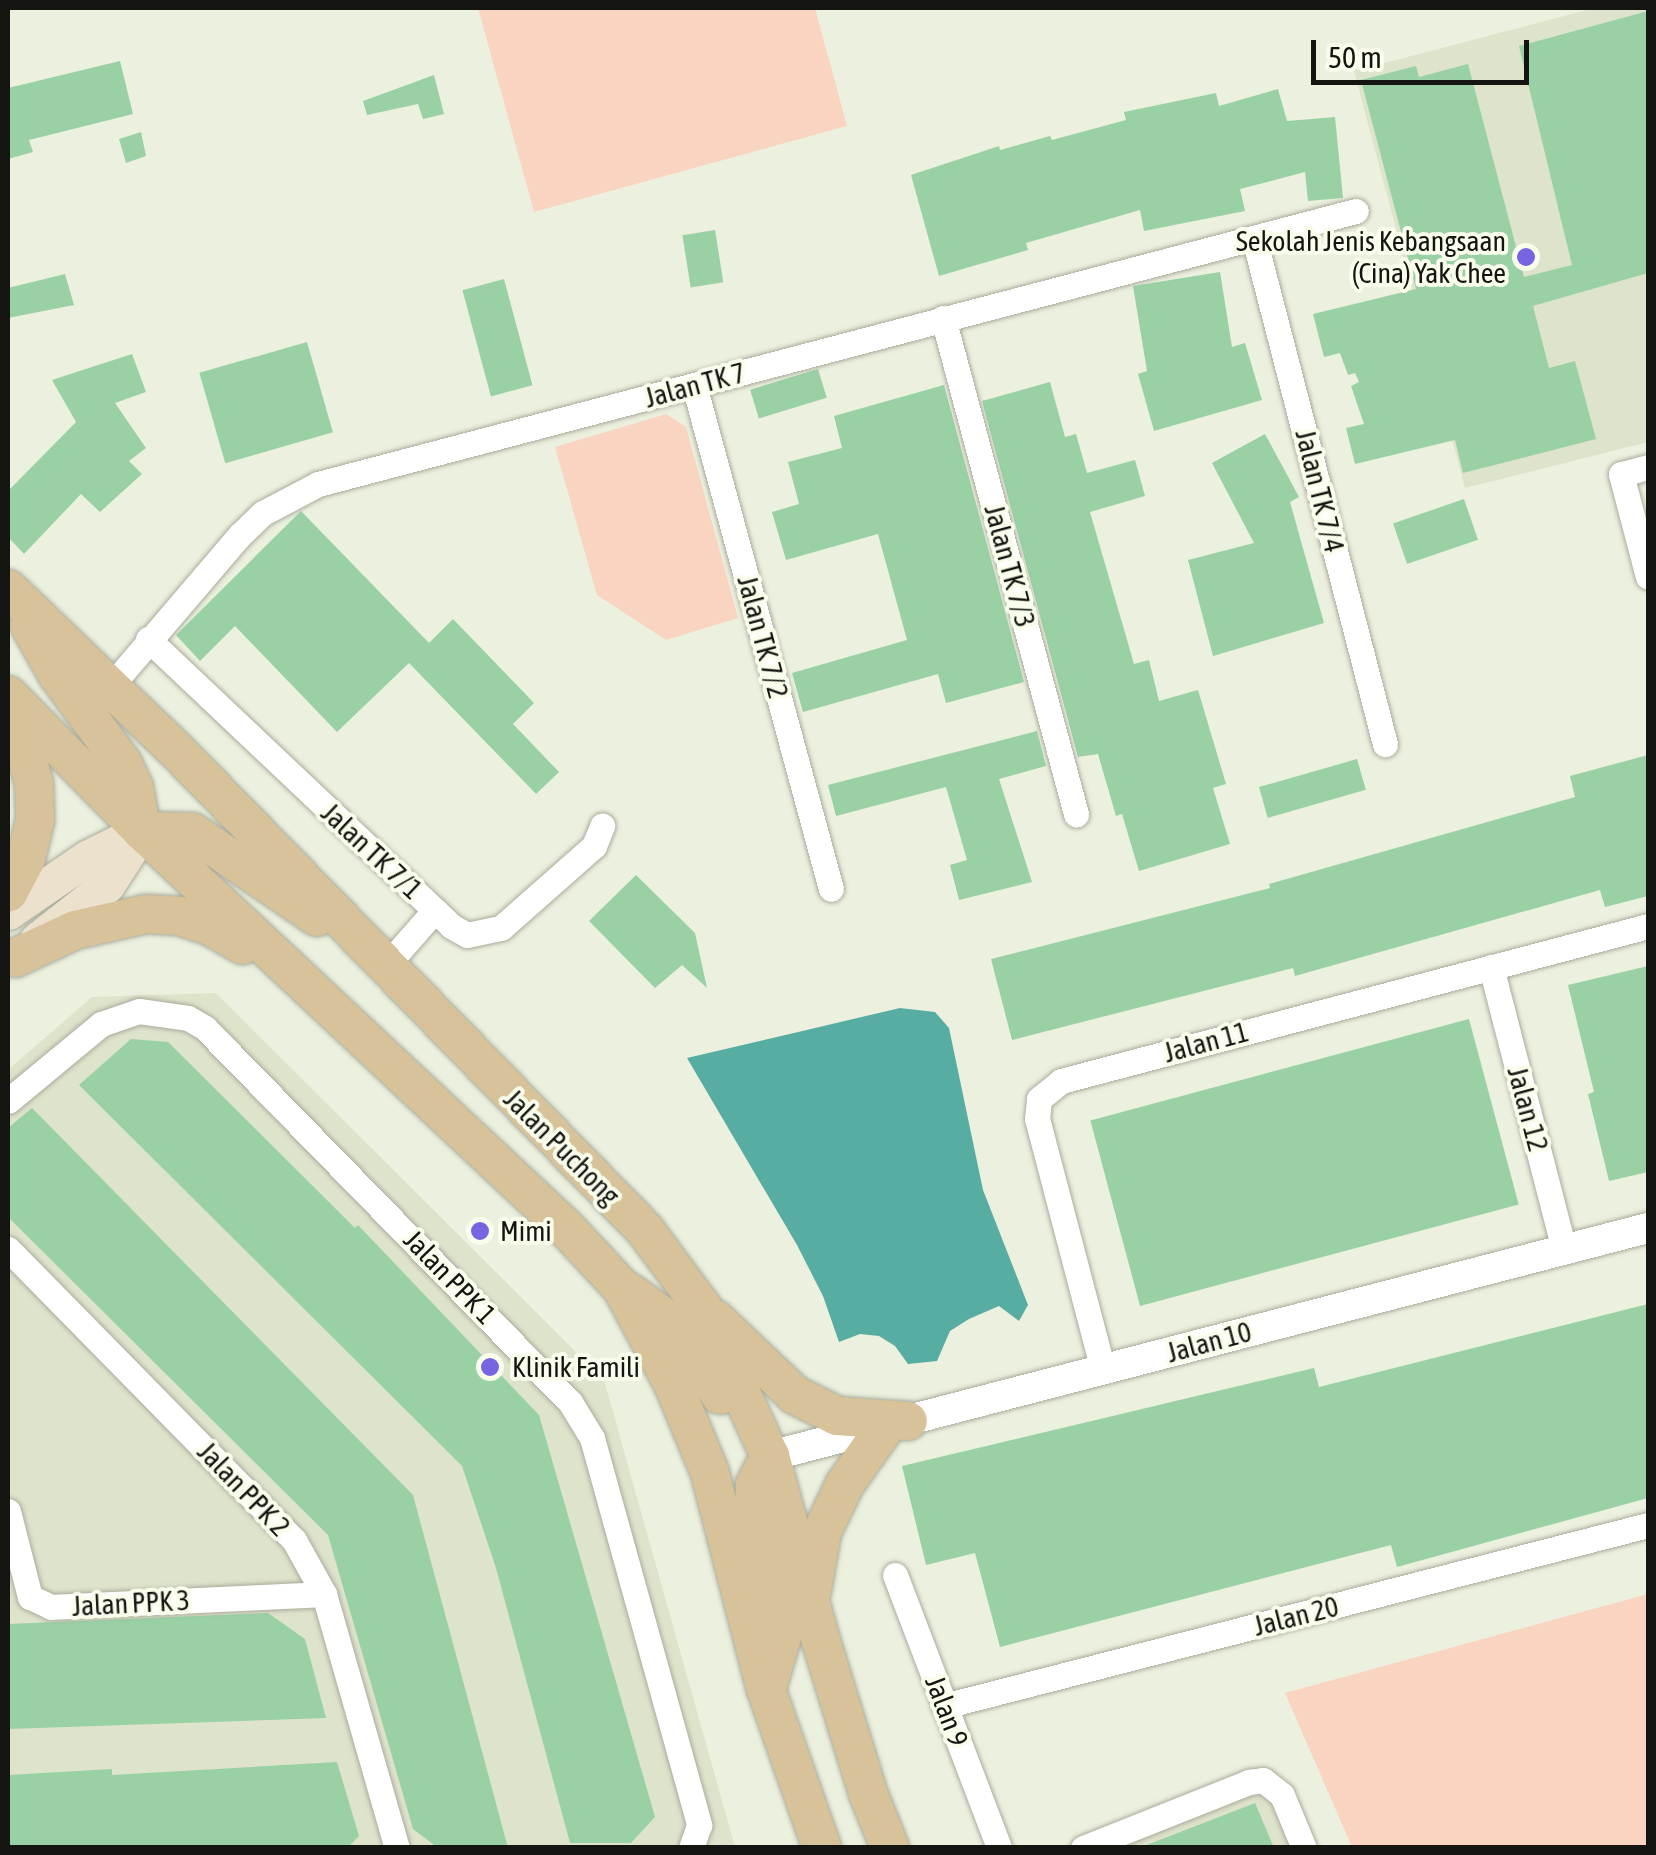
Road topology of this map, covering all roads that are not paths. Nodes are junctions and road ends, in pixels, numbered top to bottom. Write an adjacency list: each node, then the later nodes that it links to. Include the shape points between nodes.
1 (1356, 212): 2 (street, Jalan TK 7)
2 (1254, 238): 3 (street, Jalan TK 7); 12 (street, Jalan TK 7/4)
3 (944, 318): 4 (street, Jalan TK 7); 13 (street, Jalan TK 7/3)
4 (694, 385): 8 (street, Jalan TK 7, via 292,495 240,534); 16 (street, Jalan TK 7/2)
5 (1648, 467): 6 (street, via 1622,474)
6 (1648, 577)
7 (15, 596): 9 (main road, Jalan Puchong); 15 (main road, via 36,640 123,764)
8 (148, 639): 9 (street, Jalan TK 7); 18 (street, Jalan TK 7/1)
9 (110, 687): 21 (main road, Jalan Puchong)
10 (8, 696): 15 (main road, Jalan Puchong)
11 (8, 712): 17 (main road, via 28,757 35,820 26,859)
12 (1385, 744)
13 (1076, 814)
14 (602, 826): 18 (street, Jalan TK 7/1, via 594,846 501,928 468,935)
15 (142, 831): 19 (main road, via 86,858); 21 (main road, via 192,832); 22 (main road, via 107,885); 24 (main road, Jalan Puchong)
16 (832, 889)
17 (8, 893)
18 (435, 910): 21 (street)
19 (8, 912)
20 (1648, 926): 23 (street, Jalan 11)
21 (375, 957): 30 (main road, Jalan Puchong, via 645,1230)
22 (11, 961): 24 (main road, via 75,930 146,914 210,926)
23 (1491, 967): 28 (street, Jalan 12); 31 (street, Jalan 11, via 1061,1081 1039,1099 1037,1119)
24 (297, 977): 29 (main road, Jalan Puchong)
25 (8, 1102): 42 (street, Jalan PPK 1, via 101,1024 139,1012 188,1018 219,1042 570,1402 592,1438 699,1825)
26 (1648, 1228): 28 (street, Jalan 10)
27 (8, 1250): 37 (street, Jalan PPK 2, via 294,1540)
28 (1564, 1250): 31 (street, Jalan 10)
29 (622, 1288): 33 (main road, via 667,1318 714,1382 730,1423); 39 (main road, Jalan Puchong, via 710,1473)
30 (702, 1307): 32 (main road, via 795,1395 837,1416); 33 (main road, Jalan Puchong)
31 (1103, 1370): 32 (street, Jalan 10)
32 (897, 1424): 33 (street, Jalan 10); 38 (main road, via 844,1484 822,1532 812,1586)
33 (770, 1456): 38 (main road, Jalan Puchong); 39 (main road, via 755,1485 754,1512 784,1630)
34 (8, 1511): 37 (street, Jalan PPK 3, via 30,1597 51,1607)
35 (1648, 1525): 40 (street, Jalan 20)
36 (896, 1575): 40 (street, Jalan 9)
37 (324, 1594): 41 (street, Jalan PPK 2)
38 (821, 1641): 44 (main road, Jalan Puchong)
39 (766, 1689): 43 (main road, Jalan Puchong)
40 (944, 1706): 45 (street, Jalan 9)
41 (397, 1848)
42 (692, 1848)
43 (822, 1848)
44 (890, 1848)
45 (999, 1848)
46 (1082, 1848): 47 (street, via 1263,1780 1282,1795)
47 (1304, 1848)

